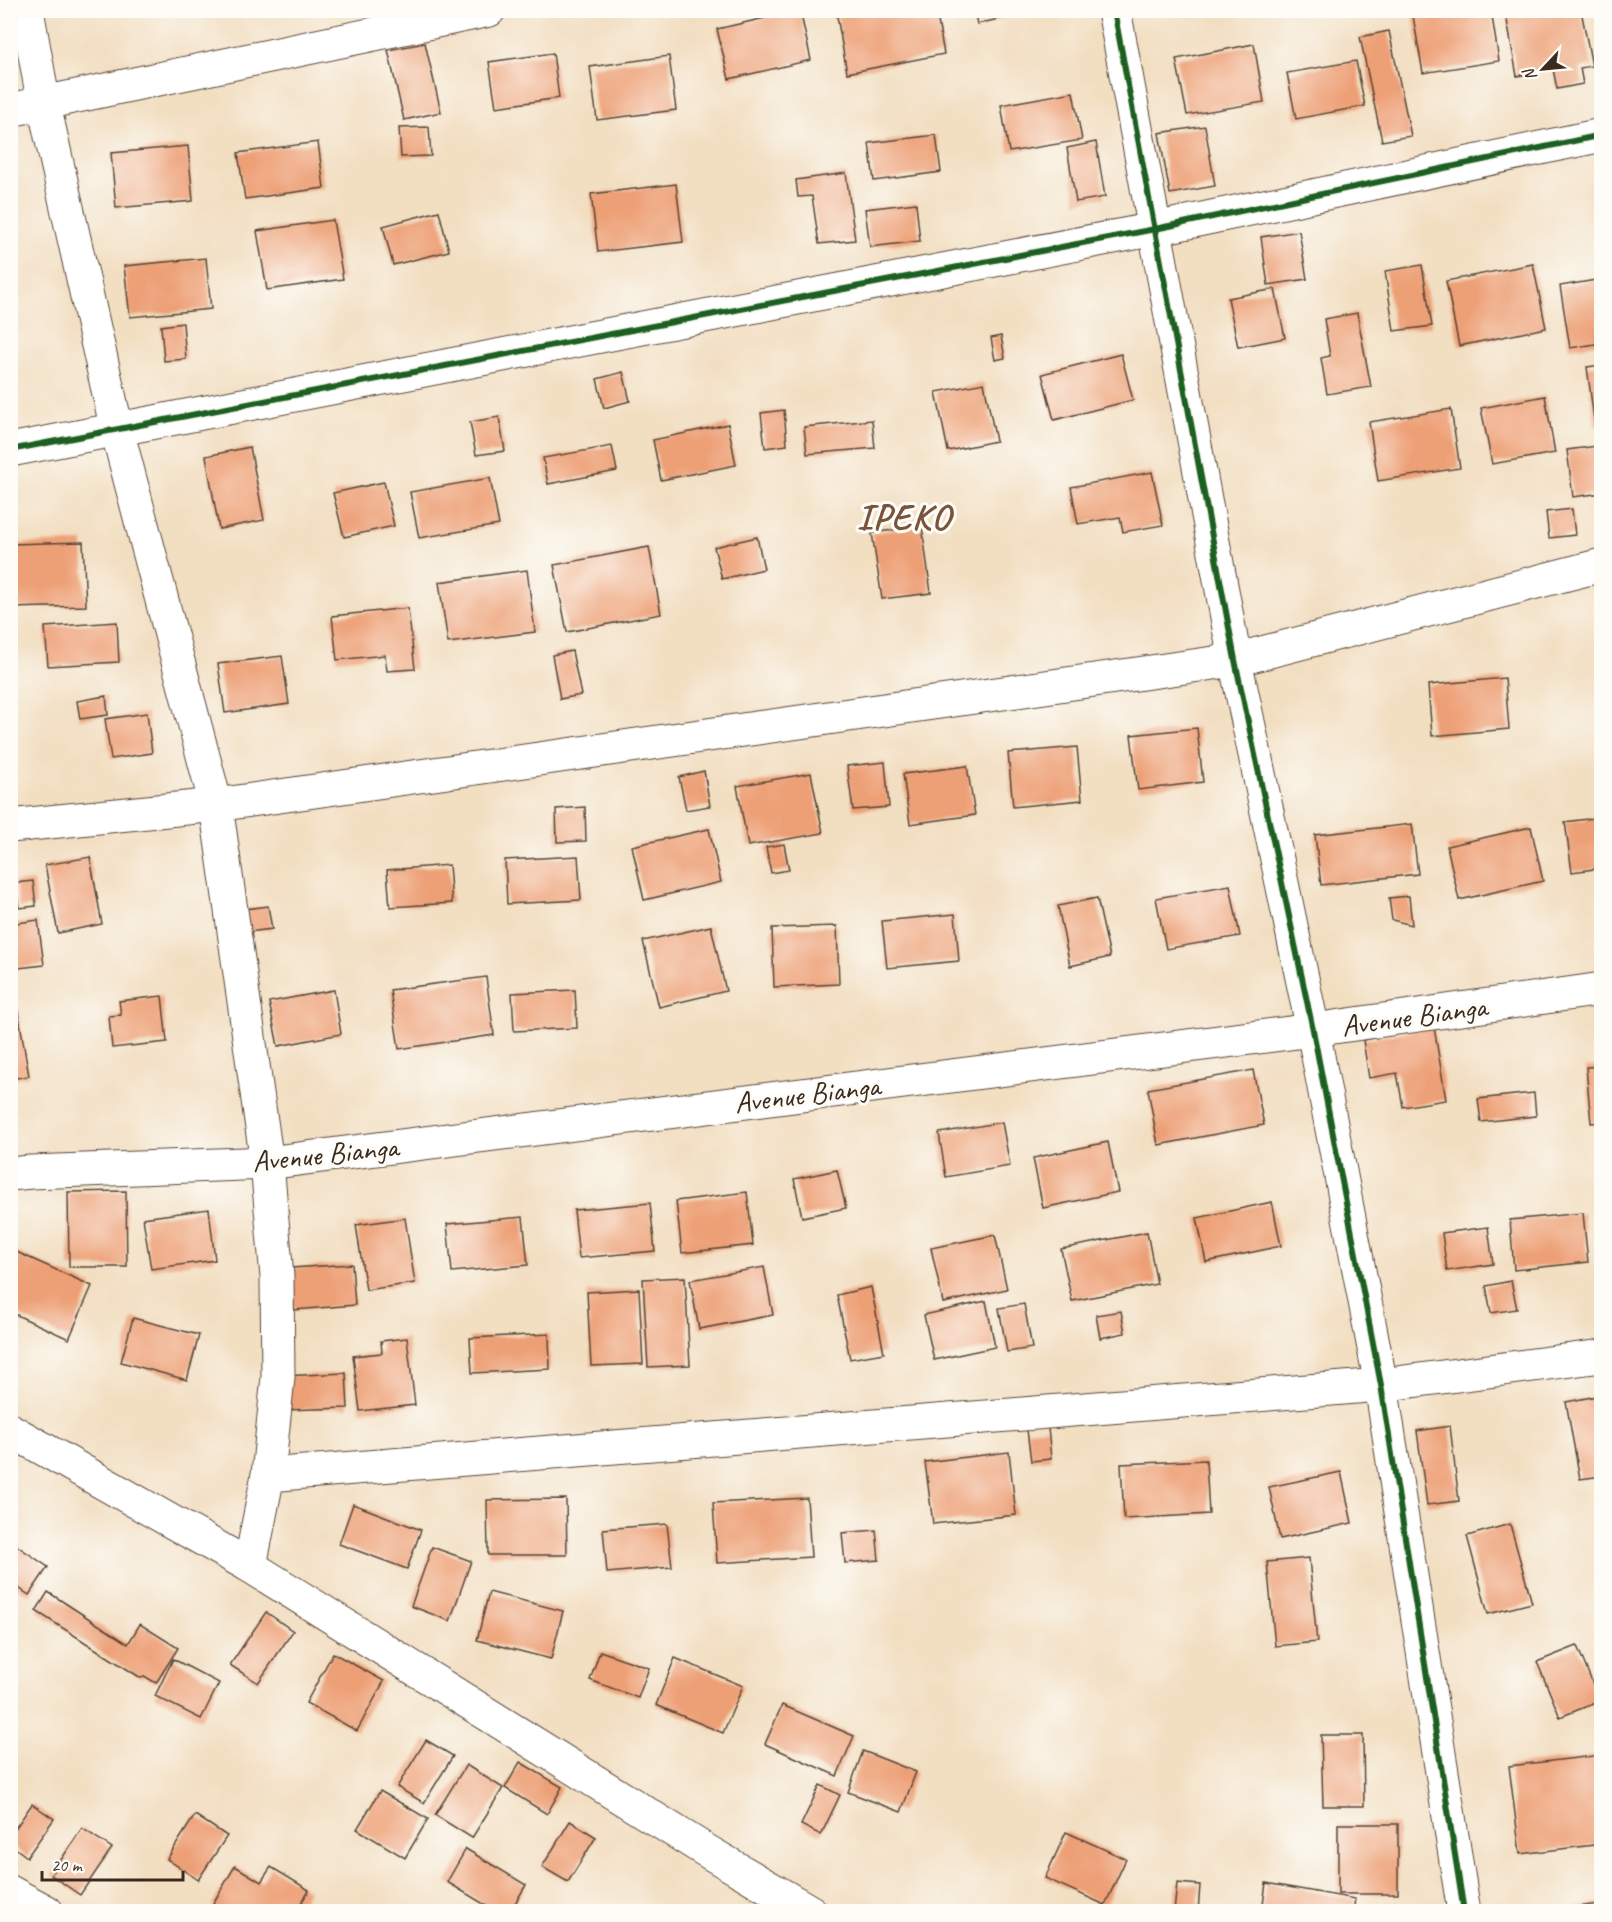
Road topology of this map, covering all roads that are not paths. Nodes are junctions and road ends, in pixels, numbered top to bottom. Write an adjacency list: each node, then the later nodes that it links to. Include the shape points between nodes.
1 (27, 10): 4 (street)
2 (489, 10): 4 (street)
3 (1114, 10): 7 (street)
4 (44, 105): 5 (street); 8 (street)
5 (10, 110)
6 (1602, 135): 7 (street)
7 (1155, 229): 8 (street); 11 (street)
8 (117, 430): 9 (street); 12 (street)
9 (10, 450)
10 (1602, 566): 11 (street)
11 (1235, 660): 12 (street); 15 (street)
12 (216, 805): 13 (street); 16 (street)
13 (10, 826)
14 (1602, 989): 15 (street, Avenue Bianga)
15 (1313, 1030): 16 (street, Avenue Bianga); 19 (street)
16 (267, 1163): 17 (street, Avenue Bianga); 21 (street, via 277,1277 278,1377)
17 (10, 1174)
18 (1602, 1356): 19 (street)
19 (1381, 1385): 21 (street); 26 (street)
20 (10, 1430): 22 (street)
21 (268, 1475): 22 (street)
22 (250, 1566): 25 (street, via 705,1850)
23 (10, 1892): 24 (street)
24 (47, 1911)
25 (811, 1911)
26 (1464, 1911)

